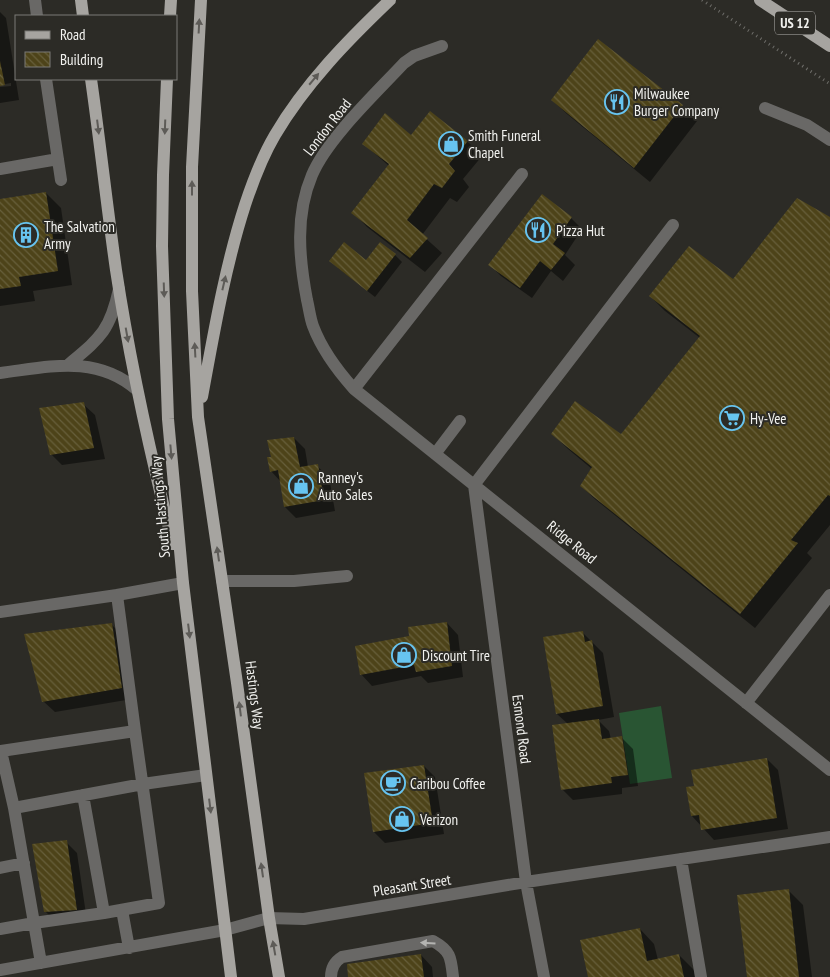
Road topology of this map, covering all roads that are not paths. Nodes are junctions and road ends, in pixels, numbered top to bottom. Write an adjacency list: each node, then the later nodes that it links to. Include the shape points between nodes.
1 (35, 0): 7 (street)
2 (81, 0): 8 (main road)
3 (171, 0): 9 (main road)
4 (201, 0): 28 (main road, one-way to 4, via 192,291 192,166)
5 (390, 0): 28 (main road, one-way to 5, via 223,285 242,215 266,151 311,83)
6 (760, 0): 11 (main road, US 12)
7 (37, 15)
8 (83, 15)
9 (170, 15)
10 (442, 46): 23 (street, London Road, via 414,56 404,64 345,126 312,175 300,226 300,250)
11 (830, 46)
12 (46, 80): 17 (street)
13 (92, 80): 22 (main road, one-way to 22)
14 (167, 80): 34 (main road, South Hastings Way, one-way to 34, via 162,246 168,419)
15 (765, 108): 16 (street, via 807,125)
16 (830, 140)
17 (58, 159): 18 (street); 20 (street)
18 (0, 169)
19 (522, 174): 26 (street)
20 (61, 180)
21 (673, 225): 31 (street)
22 (119, 287): 24 (street, via 104,332); 27 (main road, one-way to 27)
23 (312, 324): 26 (street, Ridge Road, via 322,346)
24 (69, 364): 25 (street); 27 (street, via 120,377)
25 (0, 373)
26 (354, 389): 30 (street, Ridge Road)
27 (137, 390): 34 (main road)
28 (198, 417): 33 (main road, Hastings Way, one-way to 28)
29 (460, 421): 30 (street)
30 (435, 454): 31 (street, Ridge Road)
31 (474, 485): 38 (street, Ridge Road); 50 (street, Esmond Road)
32 (347, 576): 33 (street, via 294,581)
33 (222, 581): 53 (main road, Hastings Way, one-way to 33)
34 (183, 583): 35 (street); 42 (main road, South Hastings Way, one-way to 42)
35 (116, 594): 37 (street); 39 (street)
36 (830, 595): 38 (street)
37 (0, 612)
38 (746, 703): 41 (street, Ridge Road)
39 (135, 731): 40 (street); 43 (street)
40 (1, 752): 45 (street)
41 (830, 770)
42 (206, 775): 43 (street); 56 (main road, South Hastings Way, one-way to 56)
43 (143, 784): 44 (street); 51 (street, via 159,904)
44 (83, 795): 45 (street); 52 (street)
45 (14, 808): 48 (street)
46 (830, 837): 47 (street, Pleasant Street)
47 (681, 859): 50 (street, Pleasant Street); 65 (street)
48 (24, 863): 49 (street); 54 (street)
49 (0, 868)
50 (526, 882): 53 (street, Pleasant Street, via 304,919); 64 (street, Esmond Road)
51 (122, 910): 52 (street); 57 (street)
52 (104, 913): 54 (street)
53 (269, 918): 56 (street, Pleasant Street); 61 (main road, Hastings Way, one-way to 53)
54 (34, 923): 55 (street); 58 (street)
55 (0, 929)
56 (225, 930): 57 (street, Pleasant Street); 60 (main road)
57 (130, 948): 58 (street, Pleasant Street)
58 (41, 963): 59 (street, Pleasant Street)
59 (0, 970)
60 (231, 977)
61 (279, 977)
62 (331, 977): 63 (street, one-way to 62, via 450,958 444,947 433,941 342,957 336,962)
63 (453, 977)
64 (544, 977)
65 (701, 977)

